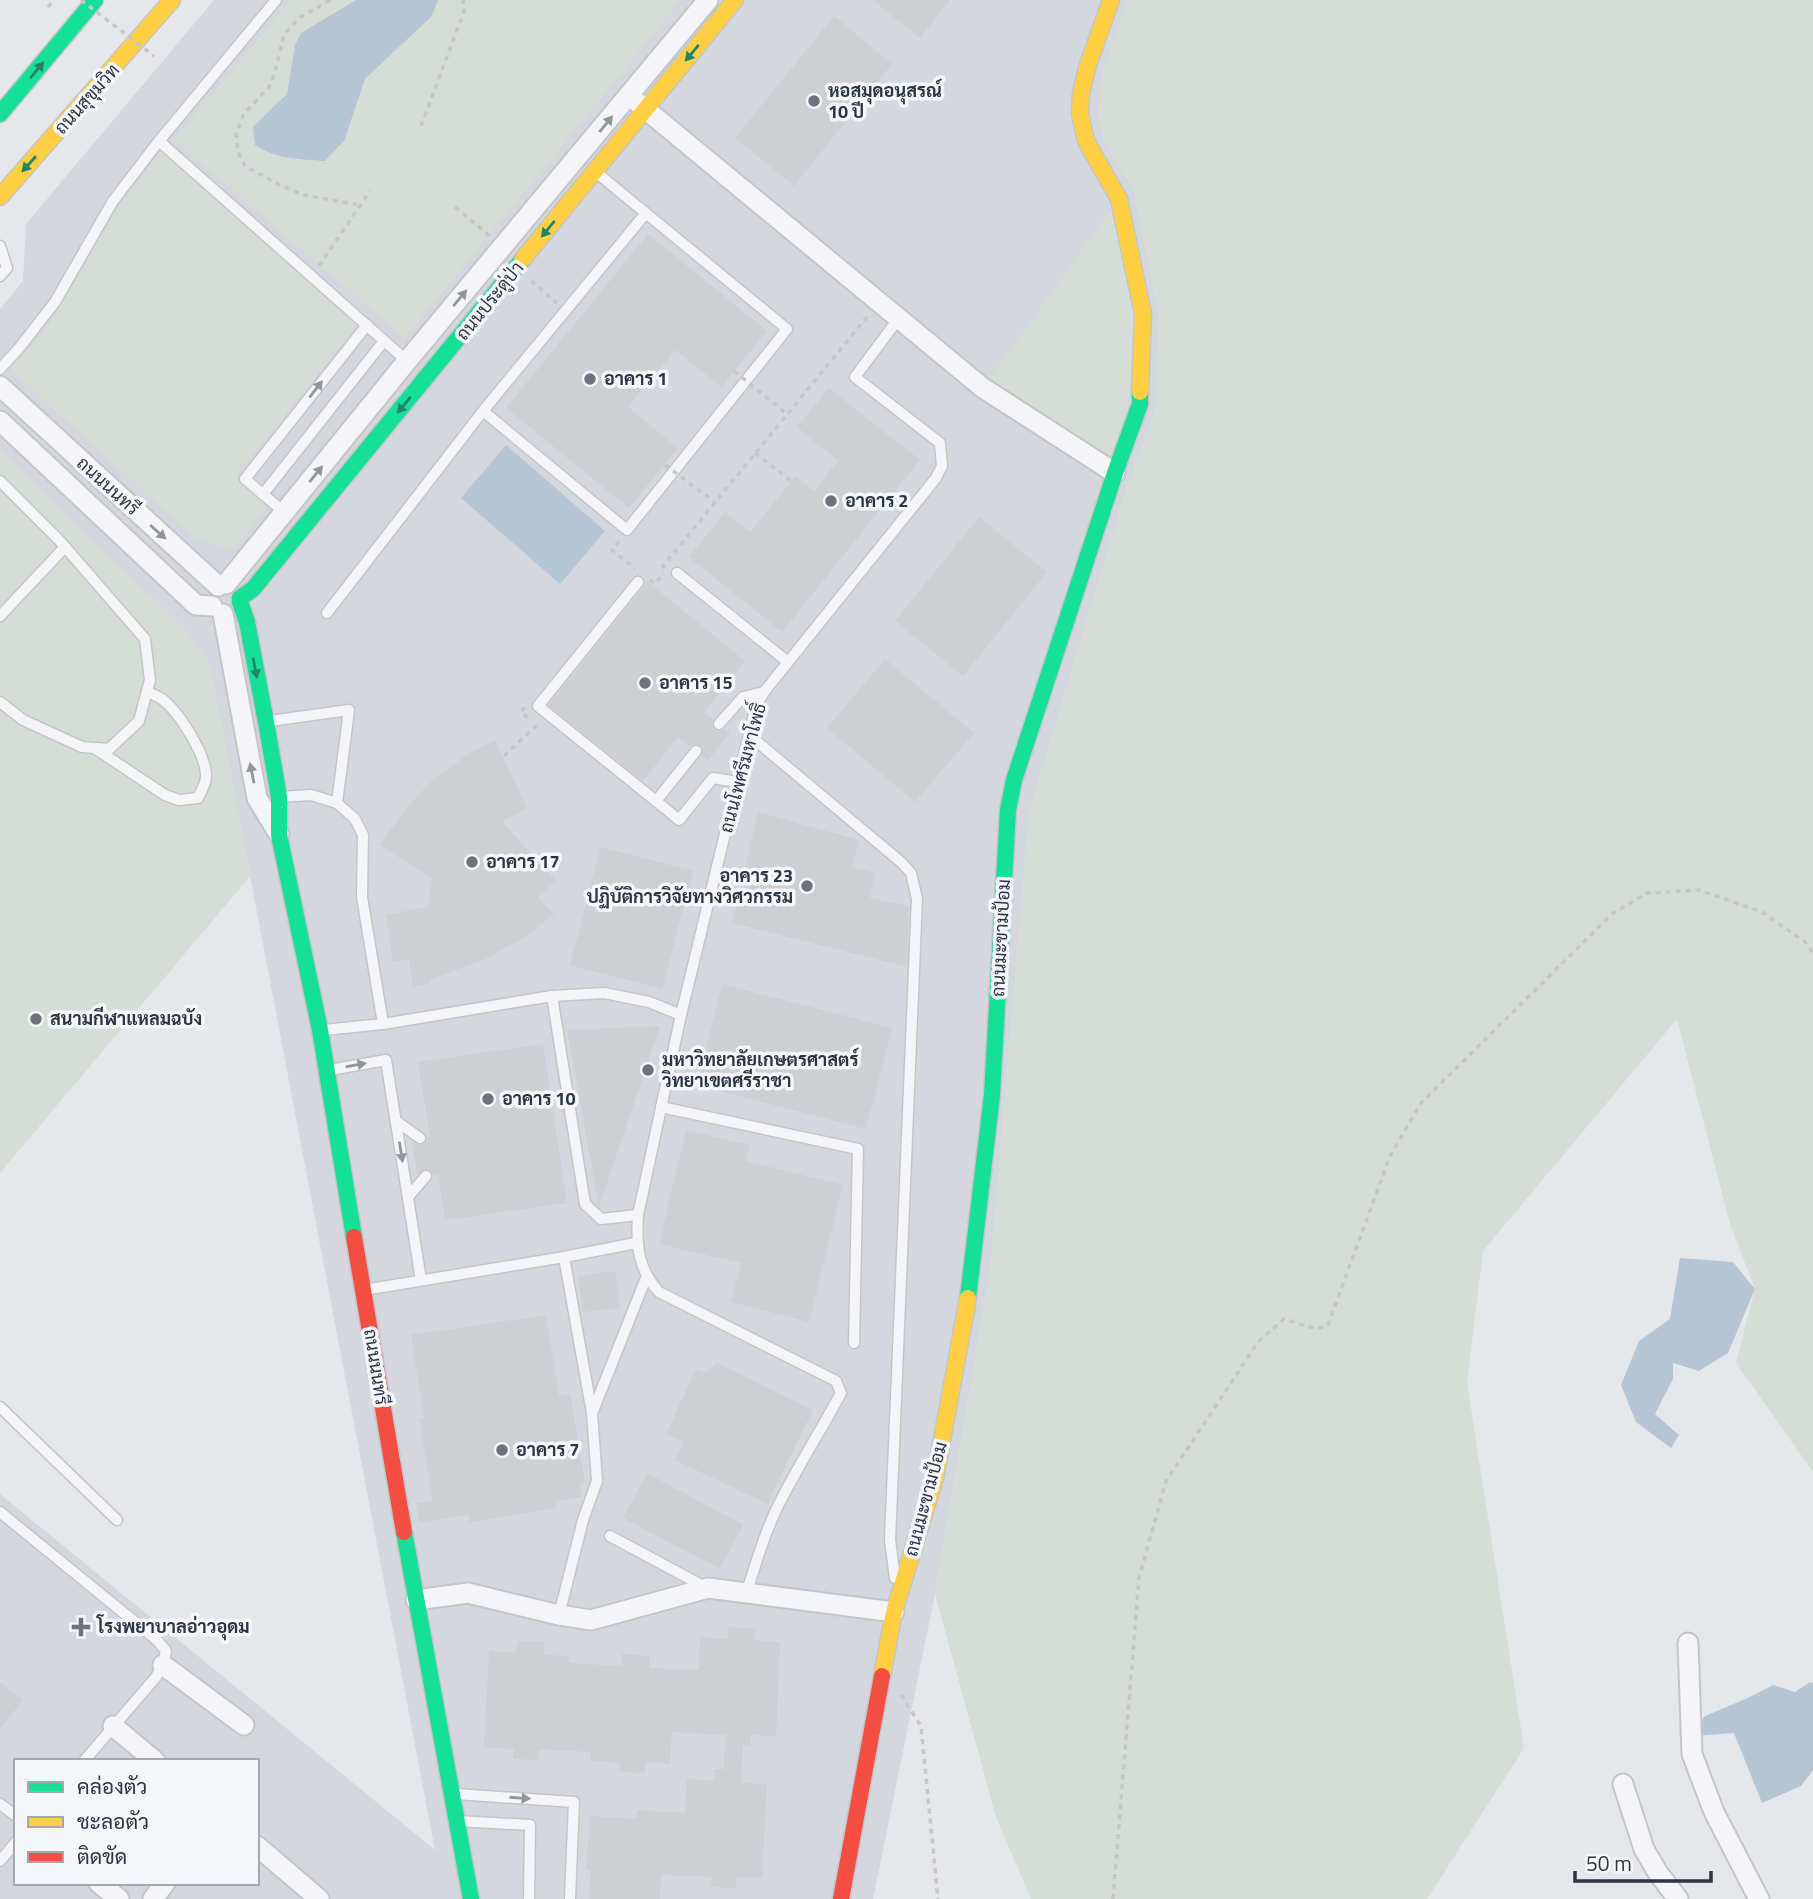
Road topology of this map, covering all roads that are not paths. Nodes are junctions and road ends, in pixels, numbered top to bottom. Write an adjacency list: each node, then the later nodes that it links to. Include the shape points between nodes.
1 (95, 0): 9 (main road, one-way to 1)
2 (172, 0): 13 (main road, ถนนสุขุมวิท, one-way to 13)
3 (276, 0): 10 (lane)
4 (708, 0): 7 (street, ถนนประดู่ป่า)
5 (735, 0): 8 (main road, ถนนประดู่ป่า, one-way to 8)
6 (1111, 0): 30 (main road, ถนนมะขามป้อม, via 1087,68 1080,114 1086,141 1119,199 1143,314 1140,404)
7 (629, 95): 8 (street); 11 (street, ถนนประดู่ป่า, one-way to 7)
8 (645, 109): 12 (main road, ถนนประดู่ป่า); 17 (street)
9 (1, 112)
10 (159, 141): 18 (lane); 21 (lane, via 113,201 55,302)
11 (578, 157): 12 (lane); 20 (street, ถนนประดู่ป่า, one-way to 11)
12 (596, 172): 14 (lane); 28 (main road, ถนนประดู่ป่า, one-way to 28)
13 (0, 197)
14 (646, 213): 23 (lane); 23 (lane, via 787,329 627,530)
15 (0, 246): 16 (lane, via 7,268)
16 (0, 276)
17 (899, 318): 30 (street, via 983,388); 42 (lane, ถนนโพศรีมหาโพธิ์, via 855,377 940,443 942,466)
18 (367, 325): 19 (lane); 33 (lane, one-way to 18, via 245,479)
19 (384, 341): 20 (lane); 33 (lane)
20 (407, 361): 27 (street, ถนนประดู่ป่า)
21 (0, 369)
22 (0, 386): 25 (street, ถนนนนทรี)
23 (483, 411): 40 (lane)
24 (0, 421): 26 (street, ถนนนนทรี)
25 (39, 422): 26 (lane); 29 (street, ถนนนนทรี)
26 (22, 442): 32 (street, ถนนนนทรี)
27 (337, 448): 28 (lane); 34 (street, ถนนประดู่ป่า, one-way to 27)
28 (356, 464): 38 (main road, ถนนประดู่ป่า, via 253,589)
29 (86, 466): 32 (lane); 38 (street, ถนนนนทรี, one-way to 38)
30 (1115, 473): 81 (main road, ถนนมะขามป้อม, via 1008,810 992,1095 967,1303 935,1478)
31 (0, 481): 35 (lane)
32 (69, 486): 39 (street, ถนนนนทรี, via 195,605)
33 (263, 494): 34 (lane)
34 (284, 512): 38 (street, ถนนประดู่ป่า)
35 (65, 547): 41 (lane); 43 (lane, via 145,639)
36 (677, 573): 42 (lane)
37 (638, 582): 53 (lane, via 538,706)
38 (231, 592): 39 (street, via 210,597); 39 (street, via 235,610); 46 (main road, ถนนนนทรี, one-way to 46, via 247,622)
39 (217, 610): 55 (street, ถนนนนทรี, one-way to 39, via 257,798)
40 (327, 612)
41 (0, 616)
42 (788, 662): 44 (lane, ถนนโพศรีมหาโพธิ์)
43 (147, 692): 49 (lane, via 139,721 109,749); 49 (lane, via 176,714 205,763 207,780 198,798 179,800 165,795)
44 (764, 692): 47 (lane, via 743,697); 48 (lane, ถนนโพศรีมหาโพธิ์)
45 (0, 702): 49 (lane, via 23,720 82,747)
46 (266, 722): 52 (main road, ถนนนนทรี); 54 (lane, via 349,710)
47 (719, 724)
48 (748, 735): 51 (lane, ถนนโพศรีมหาโพธิ์); 81 (lane, via 901,862 911,873 917,899 890,1540)
49 (95, 748)
50 (696, 751): 53 (lane)
51 (737, 782): 53 (lane, via 713,778 679,820); 57 (lane, ถนนโพศรีมหาโพธิ์)
52 (279, 797): 54 (lane, via 311,795); 55 (main road, ถนนนนทรี)
53 (656, 801)
54 (337, 803): 58 (lane, via 355,819 363,835 362,897)
55 (279, 835): 59 (main road, ถนนนนทรี)
56 (552, 996): 57 (lane, via 604,993 649,1002); 58 (lane); 66 (lane, via 585,1204 601,1219)
57 (681, 1015): 61 (lane, ถนนโพศรีมหาโพธิ์)
58 (383, 1024): 59 (lane)
59 (320, 1030): 60 (main road, ถนนนนทรี)
60 (326, 1071): 62 (lane, one-way to 62, via 386,1060); 71 (main road, ถนนนนทรี)
61 (661, 1107): 66 (lane, ถนนโพศรีมหาโพธิ์); 72 (lane, via 858,1149)
62 (396, 1121): 63 (lane); 65 (lane, one-way to 65)
63 (420, 1138)
64 (426, 1176): 65 (lane)
65 (408, 1197): 70 (lane)
66 (638, 1215): 67 (lane, ถนนโพศรีมหาโพธิ์)
67 (636, 1242): 68 (lane); 69 (lane, ถนนโพศรีมหาโพธิ์)
68 (564, 1257): 70 (lane); 74 (lane)
69 (646, 1278): 74 (lane); 79 (lane, via 659,1292 836,1381 841,1389 779,1503)
70 (421, 1280): 71 (lane)
71 (364, 1290): 80 (main road, ถนนนนทรี)
72 (854, 1343)
73 (0, 1407): 76 (lane)
74 (592, 1413): 82 (lane, via 597,1481)
75 (0, 1511): 84 (lane, via 157,1640 166,1651)
76 (117, 1520)
77 (610, 1536): 78 (lane)
78 (708, 1588): 79 (street); 82 (street, via 591,1620)
79 (746, 1594): 81 (street)
80 (416, 1600): 82 (street, via 468,1593); 90 (main road, ถนนนนทรี)
81 (896, 1605): 101 (main road, ถนนมะขามป้อม)
82 (559, 1615)
83 (1688, 1643): 103 (street, via 1692,1754 1714,1812)
84 (163, 1665): 85 (street); 86 (lane)
85 (244, 1725)
86 (113, 1727): 87 (lane); 88 (street)
87 (86, 1759)
88 (153, 1759)
89 (1623, 1784): 102 (street, via 1644,1849)
90 (452, 1794): 91 (main road, ถนนนนทรี); 100 (lane, one-way to 100, via 574,1802)
91 (457, 1821): 98 (main road, ถนนนนทรี); 99 (lane, via 530,1825)
92 (14, 1844): 94 (lane)
93 (259, 1848): 96 (street)
94 (0, 1861)
95 (102, 1885): 97 (street)
96 (314, 1897)
97 (119, 1899)
98 (471, 1899)
99 (530, 1899)
100 (570, 1899)
101 (841, 1899)
102 (1678, 1899)
103 (1759, 1899)

